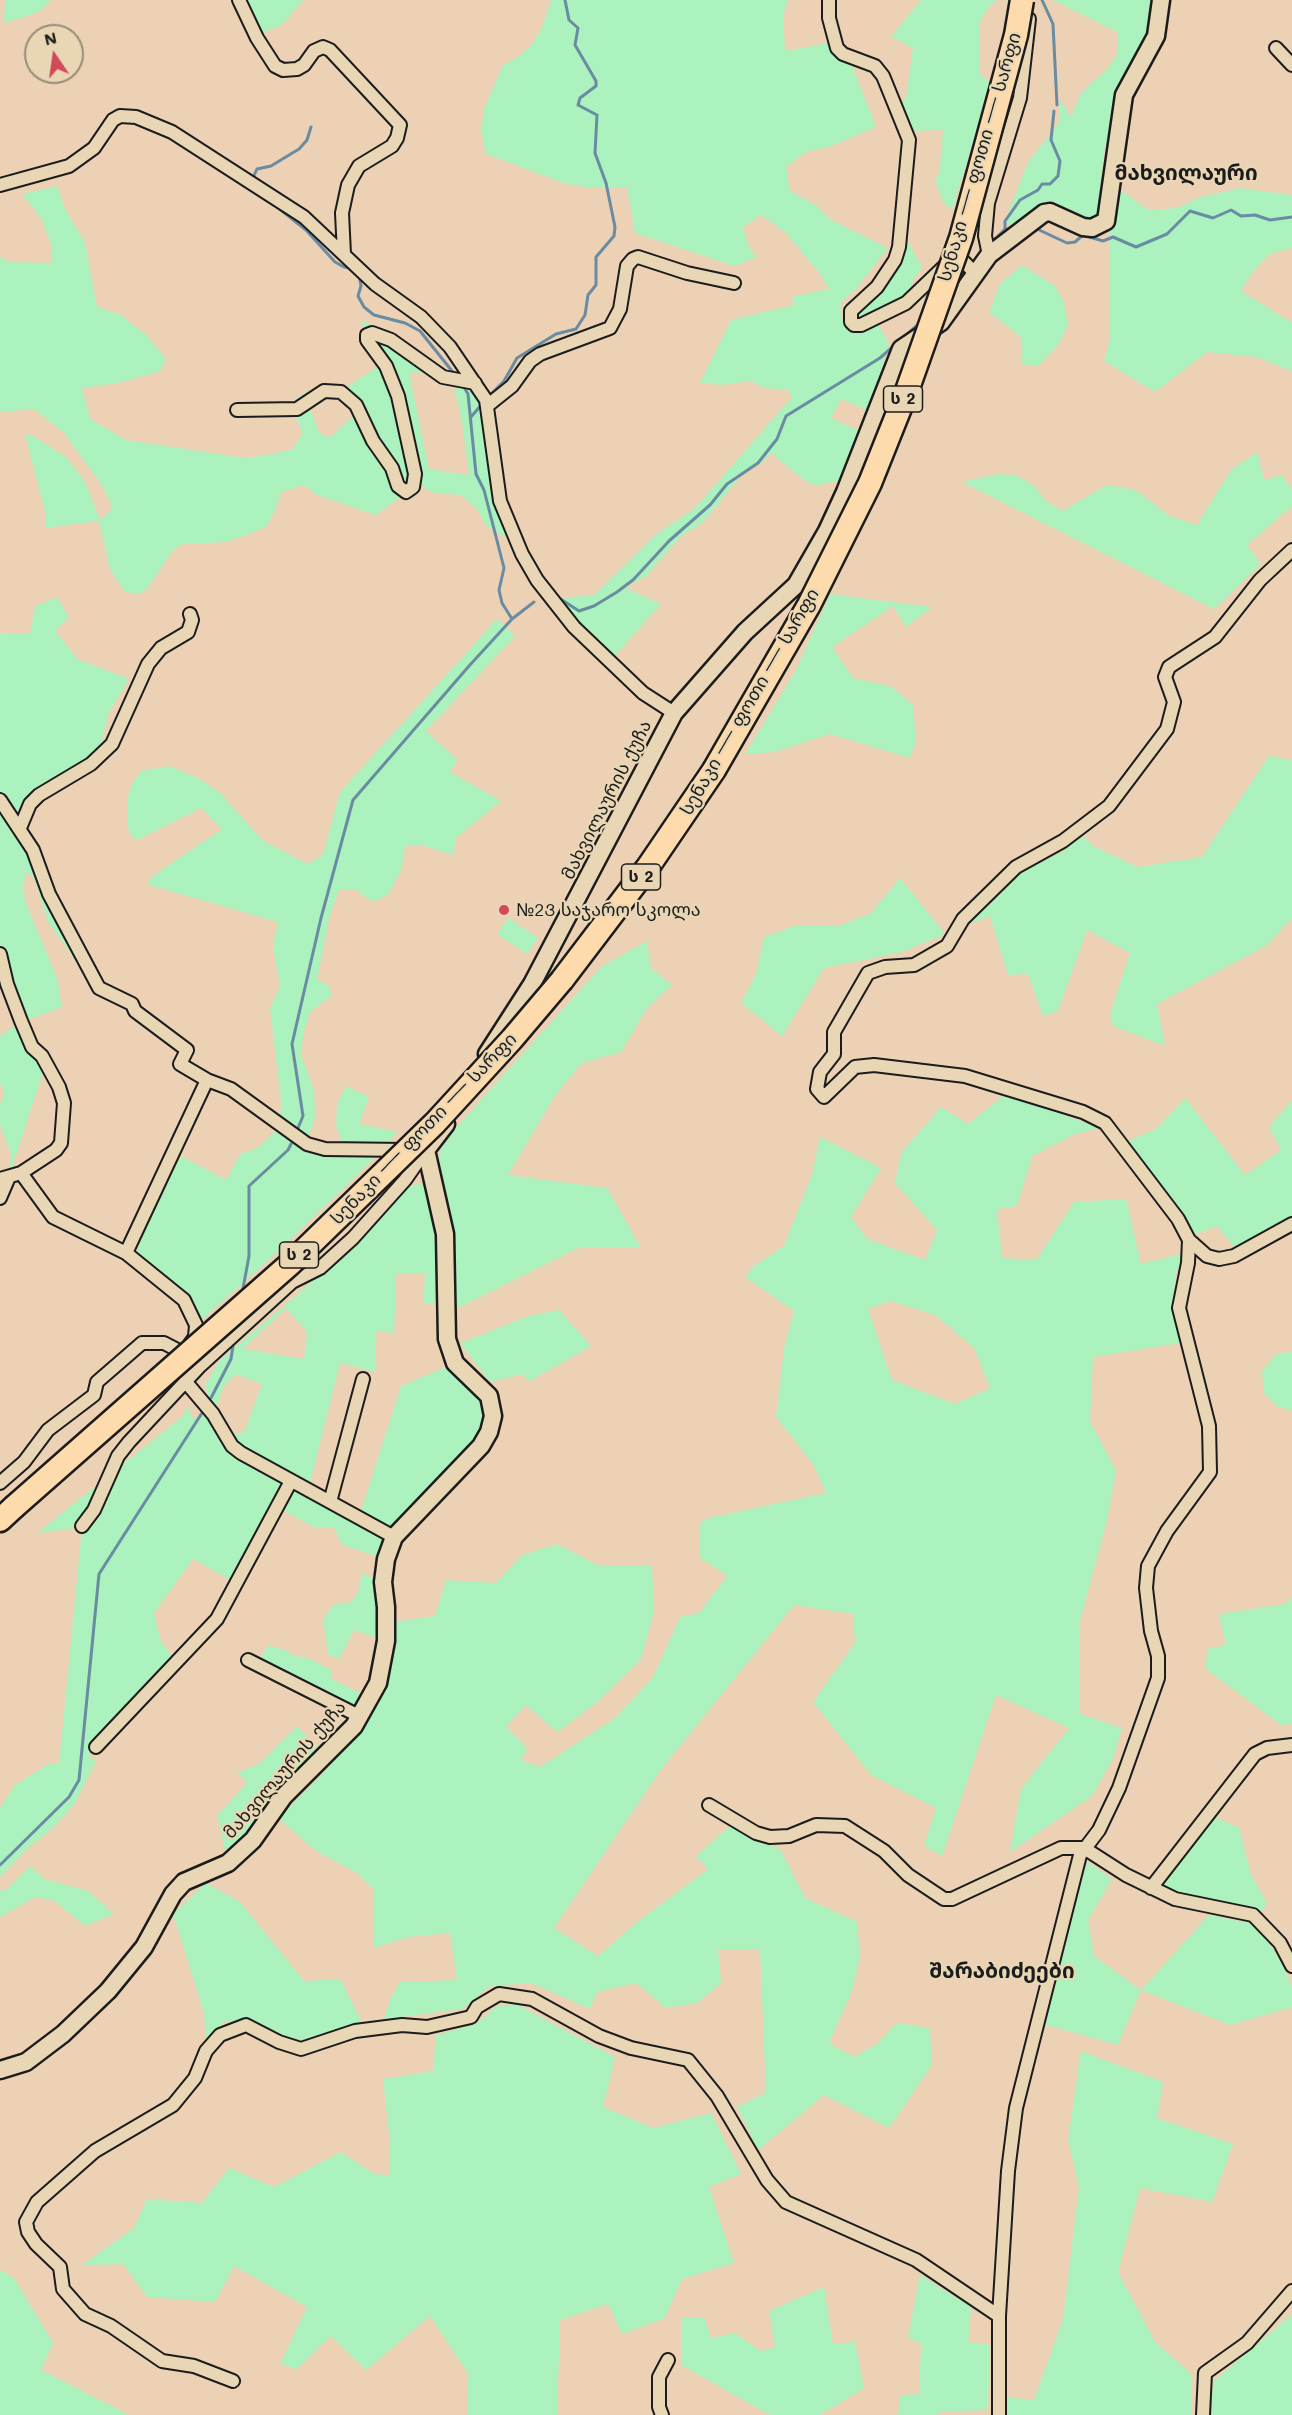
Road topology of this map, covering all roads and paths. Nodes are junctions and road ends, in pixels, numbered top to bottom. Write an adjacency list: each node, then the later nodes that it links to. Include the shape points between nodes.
1 (239, 0): 9 (street, via 275,66 297,69 314,51 323,47 330,50 400,125 392,146 358,166 348,185 342,213)
2 (829, 0): 11 (street, via 837,48 875,66 883,76 909,140 895,260 877,287 851,311 851,322 861,325 906,303 953,258)
3 (1022, 0): 36 (highway, სენაკი — ფოთი — სარფი / ს 2, bridge, via 961,238 870,483 809,605 714,770 648,867 562,980 435,1123 290,1264)
4 (1027, 0): 10 (street, via 1030,16 1020,98 988,203 985,236)
5 (1161, 0): 10 (street, მახვილაურის ქუჩა, via 1156,36 1124,95 1106,221 1092,228 1083,227 1044,213)
6 (1276, 48): 7 (street)
7 (1292, 65)
8 (0, 185): 9 (street, via 69,166 94,148 113,120 120,116 135,117 172,132 250,184 277,197)
9 (344, 254): 13 (street, via 375,284 421,317 450,347)
10 (989, 255): 11 (street, მახვილაურის ქუჩა)
11 (970, 268): 18 (street, მახვილაურის ქუჩა, via 941,322 901,349 828,531 796,585 745,632)
12 (734, 283): 14 (street, via 633,258 627,266 620,309 610,328 530,360 512,386)
13 (475, 383): 14 (street); 15 (street, via 443,377 391,340 367,335 398,396 416,474 413,487 406,492 398,486 356,405 341,392 324,391 297,409)
14 (487, 406): 18 (street, via 500,501 537,580 574,627 643,693)
15 (237, 410)
16 (1292, 550): 27 (street, via 1260,580 1215,637 1169,667 1165,676 1174,702 1167,729 1109,806 1063,841 1016,867 963,919 947,946 914,965 868,973 834,1032 834,1054 820,1072 818,1089 824,1097 855,1067 874,1065 965,1076 1083,1112 1105,1123 1178,1219)
17 (190, 614): 20 (street, via 188,632 161,648 147,664 112,744 92,764 39,795 30,804)
18 (674, 713): 23 (street, მახვილაურის ქუჩა, via 532,984 484,1059 461,1108)
19 (0, 800): 20 (street)
20 (20, 828): 22 (street, via 64,924 99,988 132,1004 135,1011 187,1050 180,1064)
21 (0, 954): 24 (street, via 21,1022 32,1047 42,1056 60,1087 64,1103 61,1143 56,1150)
22 (207, 1080): 23 (street, via 231,1089 307,1144 325,1149); 28 (street)
23 (426, 1150): 30 (street, via 353,1238 320,1268 292,1282); 38 (street, მახვილაურის ქუჩა, via 445,1234 447,1339 455,1363 489,1396 493,1416 480,1446)
24 (10, 1177): 25 (street); 28 (street, via 53,1217)
25 (0, 1198)
26 (1292, 1224): 27 (street, via 1234,1256 1219,1259 1207,1256)
27 (1189, 1240): 44 (street, via 1179,1308 1209,1426 1210,1472 1167,1531 1148,1566 1146,1587 1158,1678 1119,1788 1099,1830)
28 (126, 1253): 29 (street, via 184,1300 196,1325 195,1337)
29 (185, 1352): 30 (street); 34 (street, via 164,1343 142,1343 97,1382 94,1395 48,1430 24,1462)
30 (200, 1366): 32 (street)
31 (363, 1379): 35 (street)
32 (185, 1381): 33 (street, via 213,1414 232,1446); 37 (street, via 118,1456 94,1510)
33 (291, 1481): 35 (street); 42 (street, via 217,1619)
34 (0, 1483)
35 (330, 1502): 38 (street)
36 (7, 1514)
37 (82, 1526)
38 (394, 1537): 40 (street, მახვილაურის ქუჩა, via 383,1582 386,1641 378,1683)
39 (248, 1660): 40 (street)
40 (359, 1716): 47 (street, მახვილაურის ქუჩა, via 284,1796 253,1840 228,1863 184,1882 173,1894 144,1947 100,1998 63,2034 26,2062)
41 (1292, 1745): 45 (street, via 1255,1754)
42 (96, 1747)
43 (709, 1805): 44 (street, via 770,1837 789,1836 816,1825 845,1826 885,1851 908,1875 944,1899 952,1899 1061,1848)
44 (1084, 1848): 45 (street); 49 (street, via 1055,1944 1016,2108)
45 (1151, 1888): 46 (street, via 1196,1905 1253,1916 1280,1943)
46 (1292, 1966)
47 (0, 2070)
48 (1292, 2291): 54 (street, via 1247,2343 1205,2373)
49 (999, 2316): 51 (street, via 916,2260 786,2202 767,2180 717,2096 688,2060 631,2048 599,2036 532,1999 499,1994 477,2007 471,2018 427,2028 402,2025 354,2031 301,2049 246,2025 220,2035 206,2051 195,2078 173,2105 96,2151 37,2202 26,2222 27,2232 60,2267 63,2289 85,2314 111,2326 162,2361 194,2366); 53 (street)
50 (668, 2360): 52 (street, via 659,2377 658,2408)
51 (233, 2381)
52 (662, 2415)
53 (999, 2415)
54 (1203, 2415)

